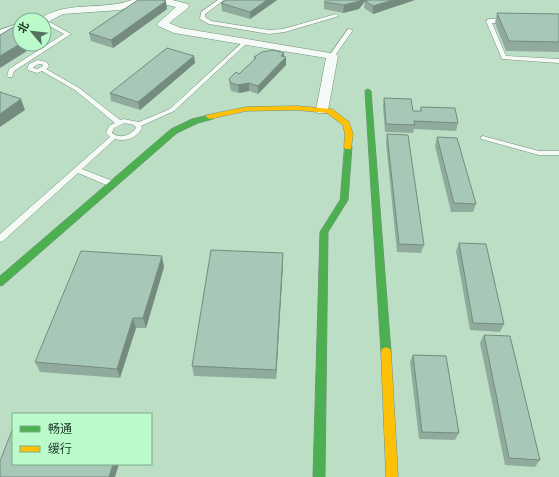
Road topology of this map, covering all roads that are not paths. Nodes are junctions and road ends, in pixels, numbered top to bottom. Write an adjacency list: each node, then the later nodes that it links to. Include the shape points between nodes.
1 (141, 0): 4 (street, via 121,8 61,10)
2 (158, 0): 11 (street, via 184,6 162,24 178,31)
3 (221, 0): 5 (lane, via 202,13 202,18 209,22 269,32 283,31)
4 (52, 14)
5 (336, 16)
6 (510, 21): 15 (lane, via 489,21 504,58)
7 (52, 25): 12 (lane, via 68,34)
8 (12, 29): 10 (street)
9 (350, 30): 14 (lane)
10 (0, 34)
11 (245, 42): 14 (street); 21 (lane, via 172,110)
12 (52, 46)
13 (44, 52): 16 (lane)
14 (332, 56): 19 (street)
15 (559, 61)
16 (30, 62): 17 (lane, via 11,70); 20 (lane, via 45,63 42,69 77,88)
17 (10, 76)
18 (368, 91): 30 (street, via 383,295)
19 (322, 110): 26 (street, via 246,109 195,121 174,131); 29 (street, via 341,119 346,124 349,134 344,200 324,232)
20 (118, 122): 21 (lane, via 128,120); 22 (lane, via 109,130)
21 (138, 125): 22 (lane, via 138,131 132,136)
22 (114, 137): 25 (lane)
23 (483, 138): 24 (lane, via 539,153)
24 (559, 153)
25 (77, 170): 26 (lane); 27 (lane)
26 (112, 184): 28 (street)
27 (0, 239)
28 (0, 282)
29 (319, 477)
30 (392, 477)

